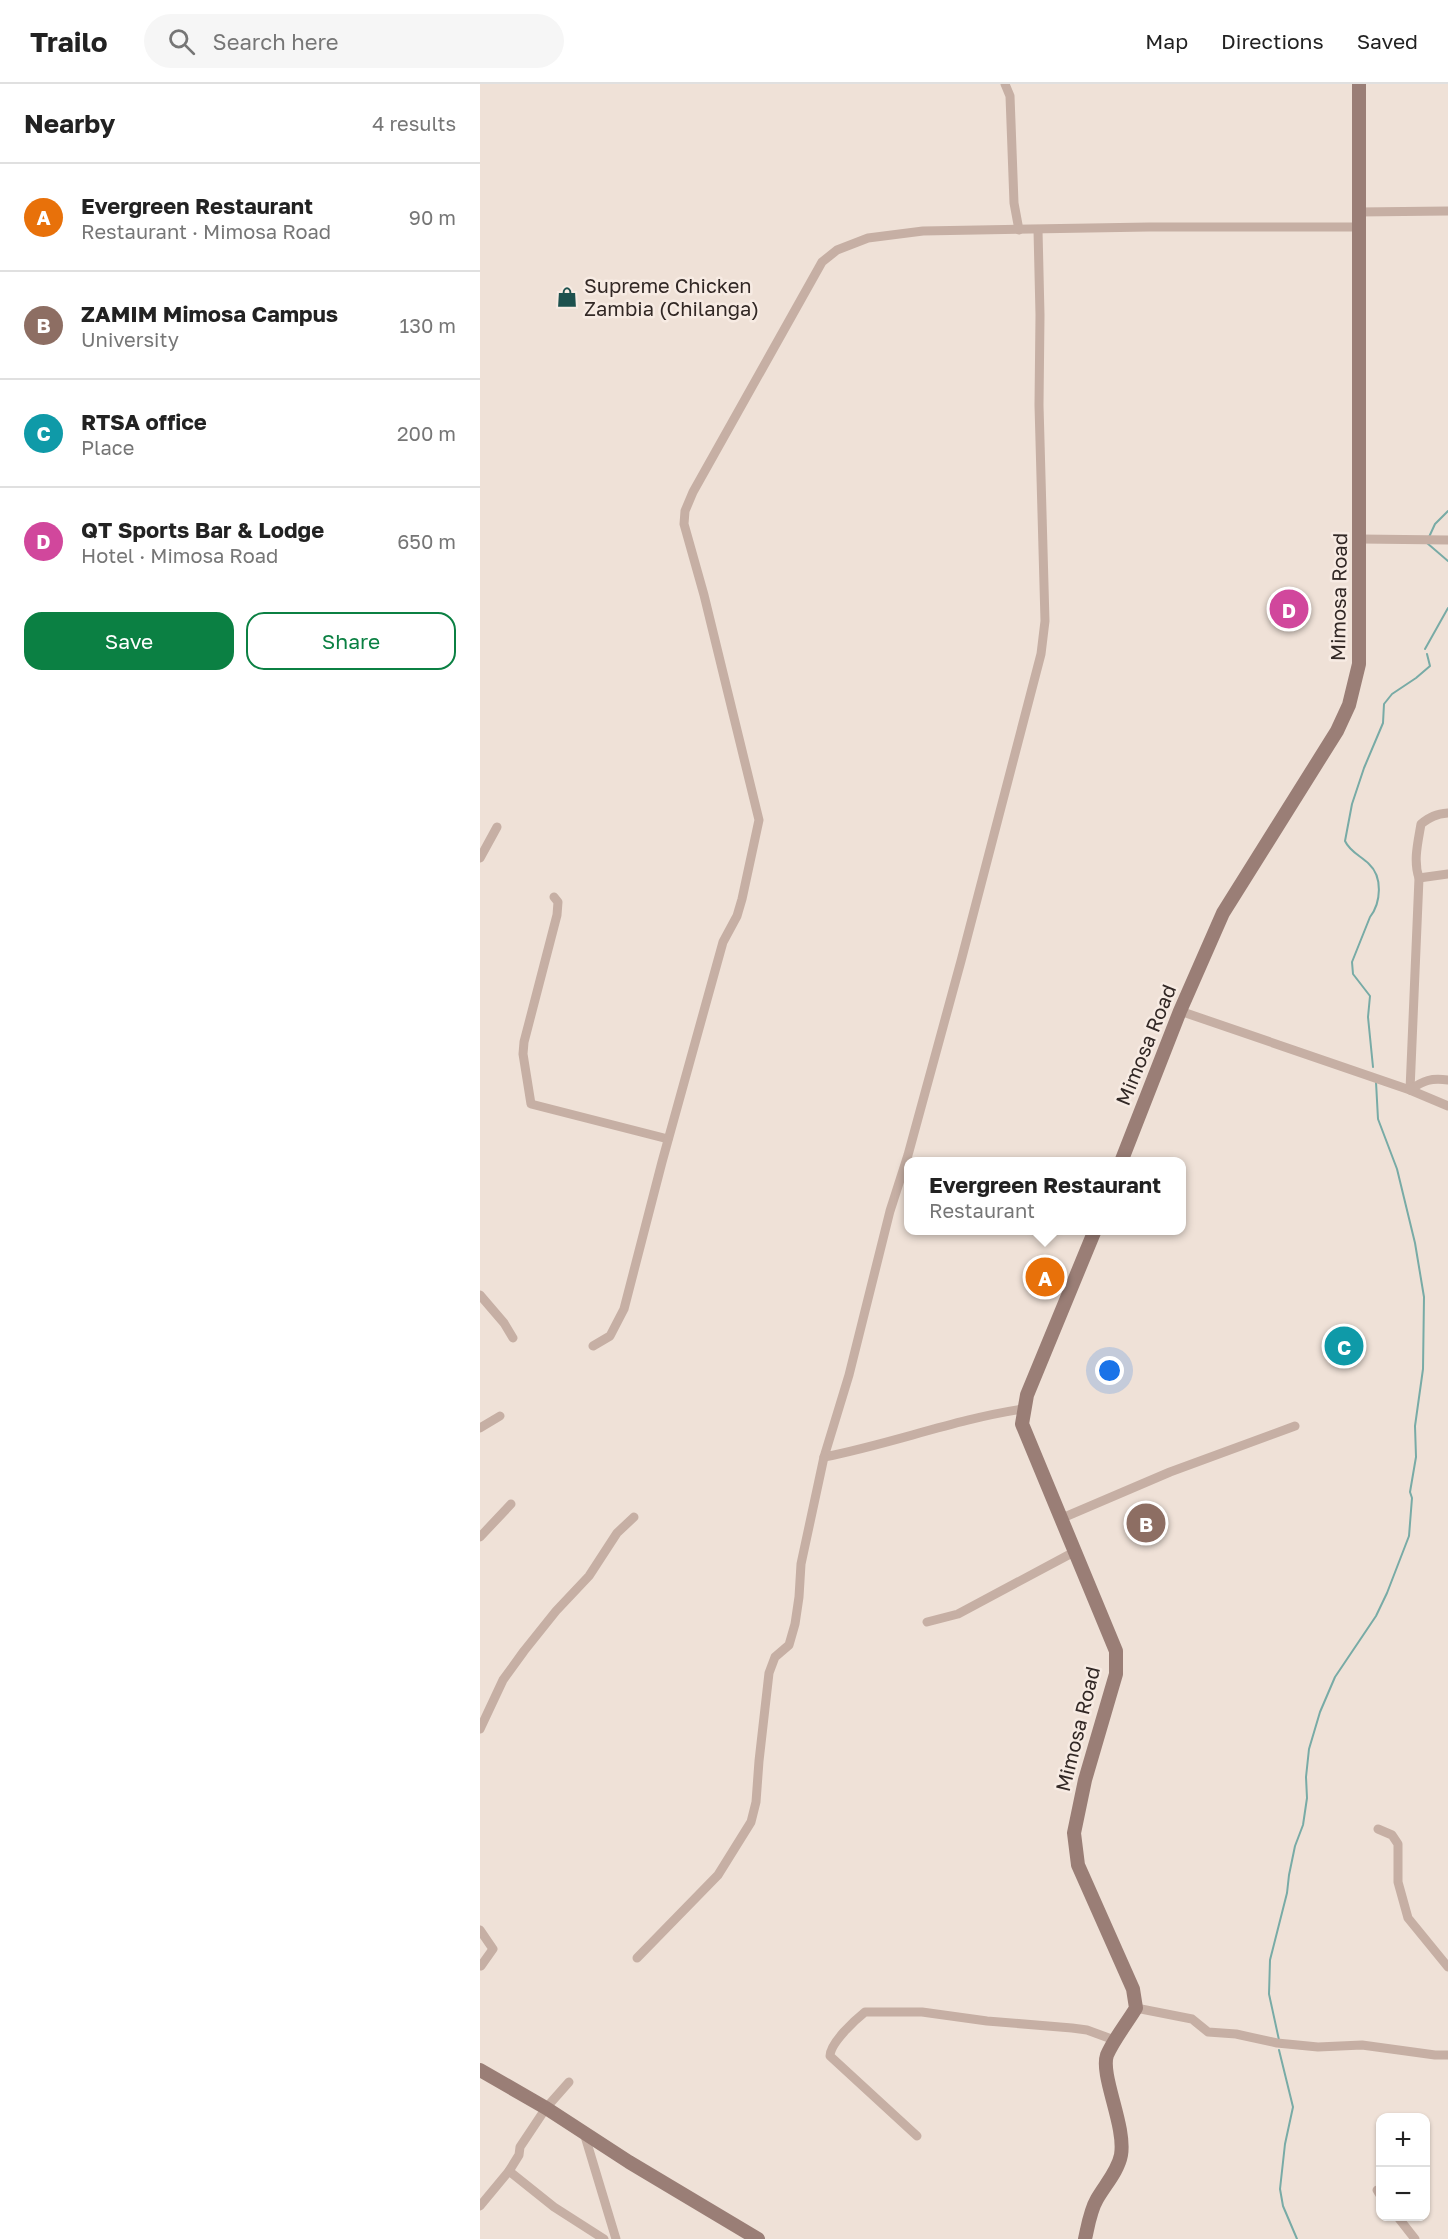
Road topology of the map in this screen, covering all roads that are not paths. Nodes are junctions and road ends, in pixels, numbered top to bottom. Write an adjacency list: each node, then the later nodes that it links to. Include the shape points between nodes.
1 (1005, 84): 6 (street, via 1010,96 1014,203)
2 (1359, 84): 4 (street, Mimosa Road)
3 (1448, 211): 4 (street)
4 (1359, 212): 5 (street, Mimosa Road)
5 (1359, 227): 7 (street); 8 (street, Mimosa Road)
6 (1019, 230): 7 (street); 20 (street, via 893,234 868,238 825,257 688,503 684,524 759,824 742,900 723,942)
7 (1038, 230): 21 (street, via 1045,621 1041,654)
8 (1360, 539): 9 (street); 16 (street, Mimosa Road, via 1359,664 1348,705 1323,755 1223,913)
9 (1448, 540)
10 (1448, 813): 14 (street, via 1430,817 1421,824 1415,867)
11 (497, 827): 12 (street)
12 (480, 858)
13 (1448, 874): 14 (street)
14 (1419, 878): 18 (street)
15 (554, 897): 20 (street, via 558,902 557,915 523,1049 531,1104)
16 (1180, 1011): 18 (street); 22 (street, Mimosa Road)
17 (1448, 1080): 18 (street, via 1431,1078)
18 (1410, 1090): 19 (street)
19 (1448, 1106)
20 (668, 1139): 27 (street, via 624,1309 610,1336)
21 (907, 1157)
22 (1123, 1157)
23 (904, 1167): 32 (street)
24 (1093, 1235): 28 (street)
25 (480, 1295): 26 (street)
26 (513, 1338)
27 (592, 1346)
28 (1023, 1408): 32 (street); 35 (street, Mimosa Road, via 1022,1424)
29 (500, 1416): 31 (street)
30 (1295, 1426): 35 (street, via 1170,1472)
31 (480, 1428)
32 (824, 1457): 42 (street, via 801,1564 795,1624 789,1645 776,1657 769,1673 752,1822 718,1875)
33 (511, 1504): 36 (street)
34 (634, 1518): 39 (street, via 617,1533 589,1576 524,1651 503,1680)
35 (1060, 1519): 37 (street, Mimosa Road)
36 (481, 1534)
37 (1074, 1552): 38 (street, via 958,1614); 45 (street, Mimosa Road, via 1116,1651 1116,1674 1075,1820 1075,1849 1084,1881 1133,1989)
38 (927, 1622)
39 (480, 1729)
40 (1378, 1829): 44 (street, via 1392,1835 1398,1844 1398,1882 1408,1918)
41 (480, 1930): 43 (street, via 493,1949)
42 (637, 1958)
43 (481, 1966)
44 (1448, 1967)
45 (1136, 2008): 46 (street); 47 (street, via 1192,2019 1208,2032 1277,2043 1318,2047 1362,2045)
46 (1117, 2041): 52 (street, via 1072,2028 922,2012 865,2012 838,2038 830,2056); 59 (street, via 1107,2056 1106,2070 1121,2136 1121,2155 1096,2201)
47 (1448, 2055)
48 (480, 2070): 50 (street)
49 (569, 2082): 50 (street)
50 (546, 2108): 51 (street); 53 (street, via 520,2146)
51 (584, 2133): 57 (street); 58 (street)
52 (918, 2136)
53 (510, 2171): 54 (street); 56 (street, via 554,2207)
54 (480, 2206)
55 (1400, 2221): 60 (street)
56 (604, 2239)
57 (616, 2239)
58 (758, 2239)
59 (1085, 2239)
60 (1415, 2239)

